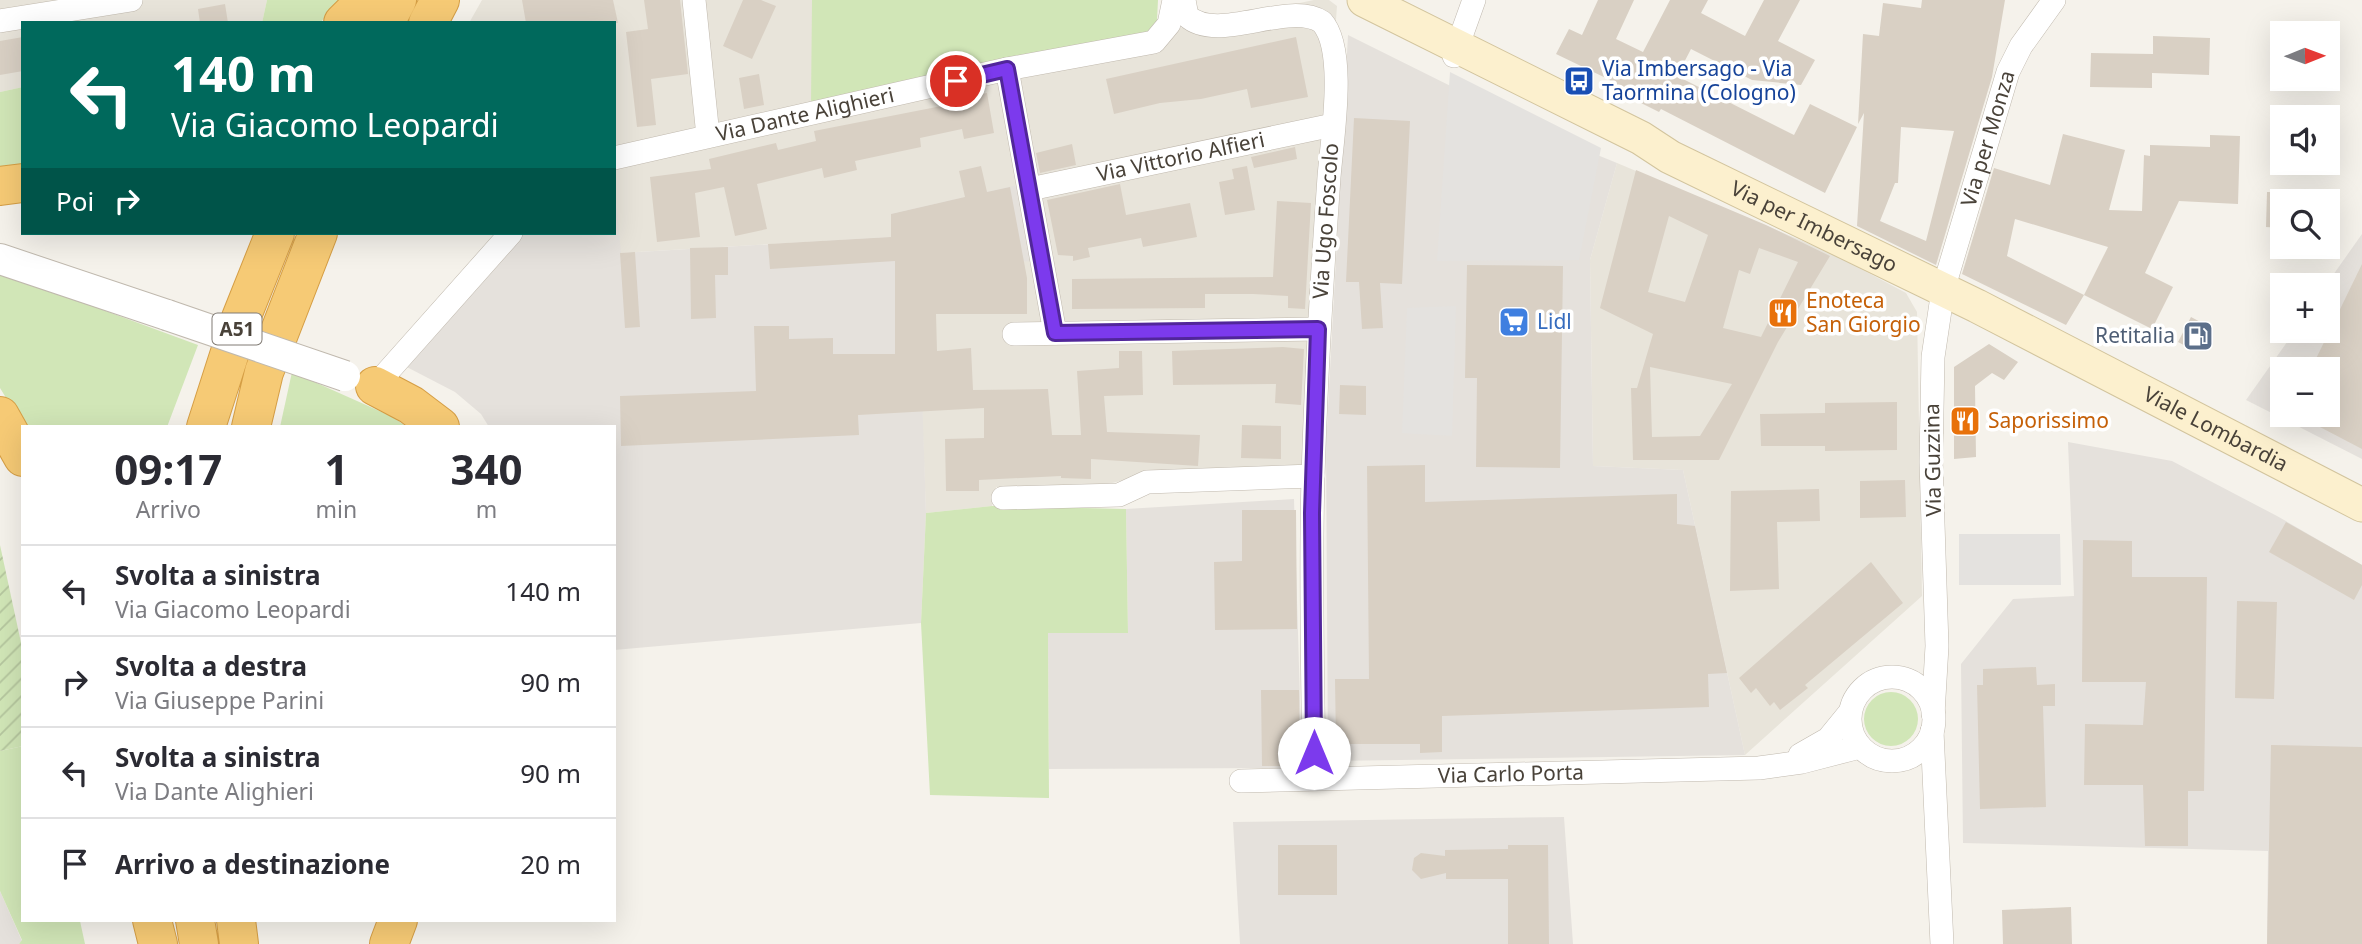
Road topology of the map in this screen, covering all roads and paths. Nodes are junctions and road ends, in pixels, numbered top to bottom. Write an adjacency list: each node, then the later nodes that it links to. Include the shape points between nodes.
1 (131, 0): 15 (street)
2 (366, 0): 12 (highway)
3 (397, 0): 13 (highway)
4 (440, 0): 14 (highway)
5 (694, 0): 19 (street)
6 (1174, 0): 17 (street, Via Dante Alighieri, via 1169,24 1154,43)
7 (1184, 0): 18 (street, via 1186,16 1200,23 1285,8 1318,17 1333,42)
8 (1342, 0): 16 (main road, Via per Imbersago)
9 (1364, 0): 16 (main road, Via per Imbersago)
10 (2054, 0): 28 (street, Via per Monza, via 2008,72)
11 (1473, 1): 16 (street); 16 (street, via 1443,26)
12 (345, 21)
13 (386, 21)
14 (429, 21)
15 (0, 22)
16 (1447, 44): 28 (main road, Via per Imbersago, via 1639,148 1670,157)
17 (1007, 69): 19 (street, Via Dante Alighieri); 23 (street)
18 (1333, 125): 23 (street, Via Vittorio Alfieri); 29 (street, Via Ugo Foscolo)
19 (708, 135): 20 (street, Via Dante Alighieri)
20 (616, 158)
21 (21, 183): 22 (highway)
22 (0, 186)
23 (1030, 189): 30 (street)
24 (274, 235): 36 (highway, A51, via 227,357)
25 (317, 235): 35 (highway, A51, via 264,372)
26 (508, 235): 33 (street)
27 (0, 259): 33 (street, bridge)
28 (1943, 290): 32 (main road, Via per Imbersago); 42 (street, Via Guzzina, via 1933,357 1931,462)
29 (1318, 329): 30 (street); 39 (street, Via Ugo Foscolo)
30 (1055, 333): 31 (street)
31 (1014, 334)
32 (2070, 354): 41 (main road, Viale Lombardia)
33 (360, 381): 37 (highway, via 411,405)
34 (0, 416): 38 (highway)
35 (254, 420)
36 (207, 425)
37 (437, 425)
38 (21, 453)
39 (1313, 476): 40 (street, via 1147,482 1119,495); 49 (street, Via Ugo Foscolo)
40 (1003, 498)
41 (2362, 505)
42 (1937, 632): 43 (street, Via Guzzina, via 1924,667); 45 (street, Via Guzzina)
43 (1903, 678): 44 (street, via 1873,681 1860,692); 45 (street, via 1928,698)
44 (1850, 712): 46 (street); 48 (street, Via Carlo Porta, via 1828,739)
45 (1933, 722): 47 (street, via 1925,744); 51 (street, Via Guzzina)
46 (1860, 747): 47 (street, via 1889,761); 48 (street, Via Carlo Porta)
47 (1914, 755): 51 (street)
48 (1779, 766): 49 (street, Via Carlo Porta)
49 (1314, 779): 50 (street, Via Carlo Porta)
50 (1241, 781)
51 (1937, 791): 60 (street, Via Guzzina)
52 (152, 922): 56 (highway)
53 (195, 922): 57 (highway)
54 (236, 922): 58 (highway)
55 (397, 922): 59 (highway)
56 (158, 944)
57 (199, 944)
58 (239, 944)
59 (389, 944)
60 (1942, 944)

